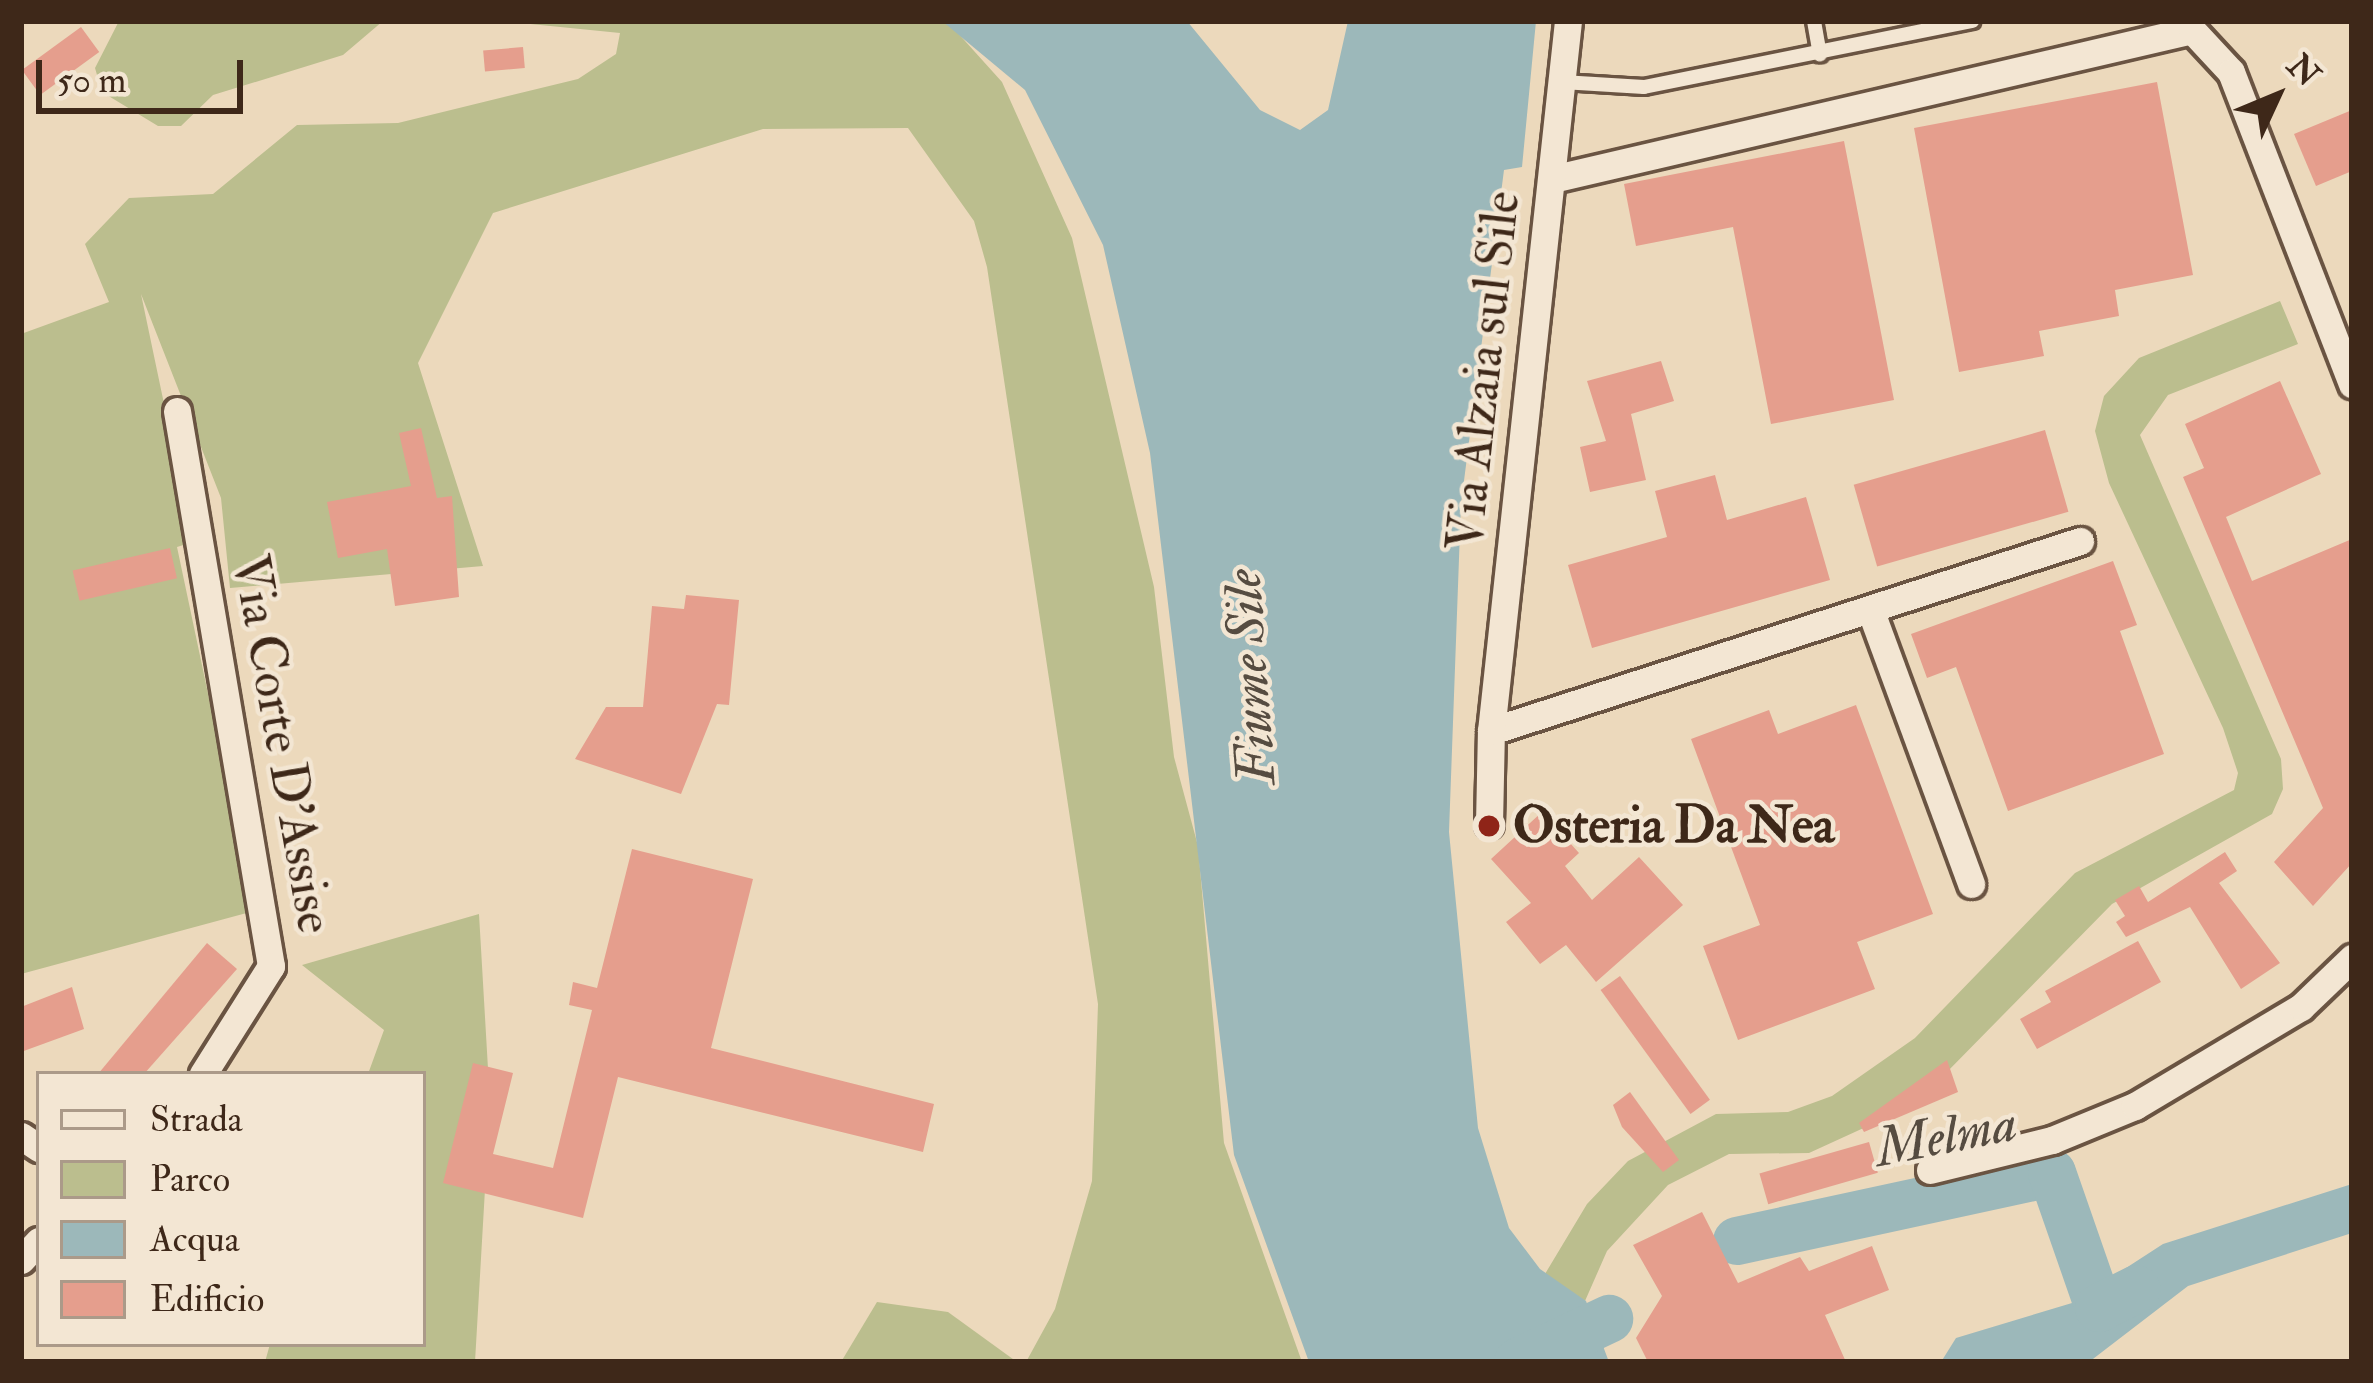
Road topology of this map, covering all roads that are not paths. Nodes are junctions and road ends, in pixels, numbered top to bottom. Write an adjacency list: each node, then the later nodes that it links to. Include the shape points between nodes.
1 (1568, 21): 5 (street, Via Alzaia sul Sile)
2 (1814, 21): 4 (lane)
3 (1972, 21): 4 (lane)
4 (1820, 54): 5 (lane, via 1644,87)
5 (1562, 82): 6 (street, Via Alzaia sul Sile)
6 (1552, 179): 7 (street, via 2192,30 2231,72); 11 (street, Via Alzaia sul Sile)
7 (2348, 366)
8 (177, 411): 15 (street, Via Corte D'Assise, via 272,966)
9 (2080, 542): 10 (street)
10 (1870, 609): 11 (street); 13 (street)
11 (1491, 731): 12 (street, Via Alzaia sul Sile)
12 (1489, 824)
13 (1971, 884)
14 (2352, 958): 16 (street, via 2300,1007 2135,1106 2052,1140)
15 (205, 1071)
16 (1930, 1170)

